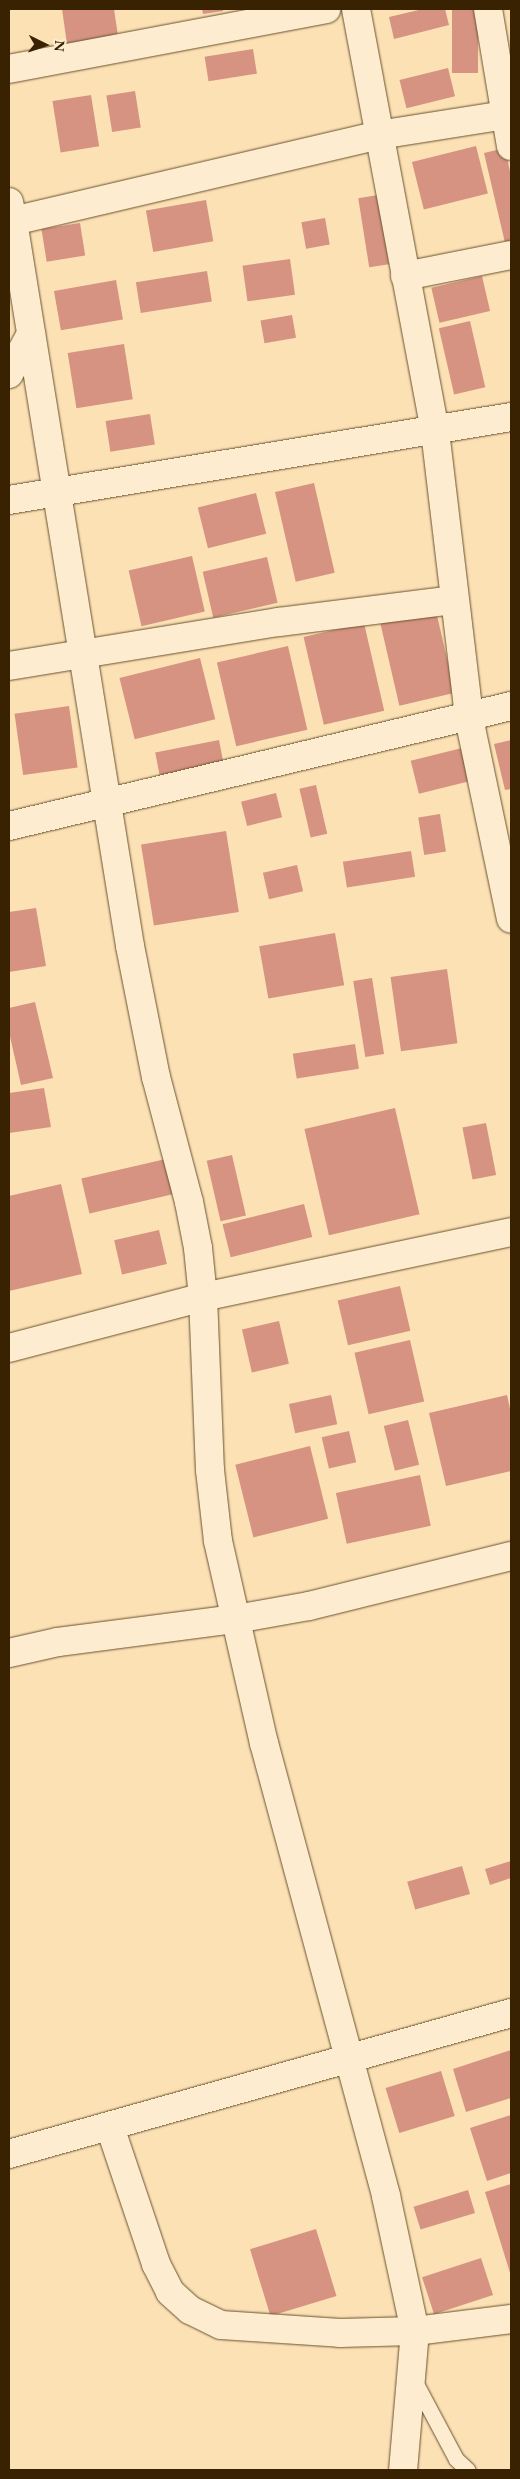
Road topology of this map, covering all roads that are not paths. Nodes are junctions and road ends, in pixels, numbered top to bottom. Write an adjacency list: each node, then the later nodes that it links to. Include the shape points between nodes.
1 (326, 9): 4 (street)
2 (356, 9): 6 (street)
3 (488, 9): 5 (street)
4 (9, 69)
5 (508, 114): 6 (street); 7 (street)
6 (379, 135): 8 (street); 10 (street)
7 (511, 146)
8 (10, 215): 11 (street)
9 (511, 255): 10 (street)
10 (405, 276): 14 (street)
11 (31, 334): 12 (street); 15 (street)
12 (9, 374)
13 (511, 417): 14 (street)
14 (435, 431): 15 (street); 17 (street)
15 (57, 491): 16 (street); 18 (street)
16 (9, 500)
17 (453, 600): 18 (street, via 279,622); 21 (street)
18 (85, 654): 19 (street); 22 (street)
19 (9, 666)
20 (511, 706): 21 (street)
21 (469, 718): 22 (street); 24 (street)
22 (108, 804): 23 (street); 26 (street, via 130,946 156,1077 189,1202)
23 (9, 826)
24 (511, 919)
25 (511, 1232): 26 (street)
26 (203, 1297): 27 (street); 29 (street, via 210,1470 218,1541)
27 (9, 1348)
28 (511, 1556): 29 (street, via 309,1606)
29 (236, 1620): 30 (street, via 58,1642); 32 (street, via 293,1853)
30 (9, 1653)
31 (511, 2013): 32 (street, via 457,2026)
32 (352, 2060): 33 (street); 36 (street, via 404,2270)
33 (110, 2127): 34 (street); 36 (street, via 156,2264 170,2292 190,2310 222,2325 340,2333)
34 (9, 2154)
35 (511, 2319): 36 (street)
36 (415, 2331): 37 (street)
37 (412, 2376): 38 (street); 39 (lane, via 456,2459)
38 (403, 2470)
39 (468, 2470)

